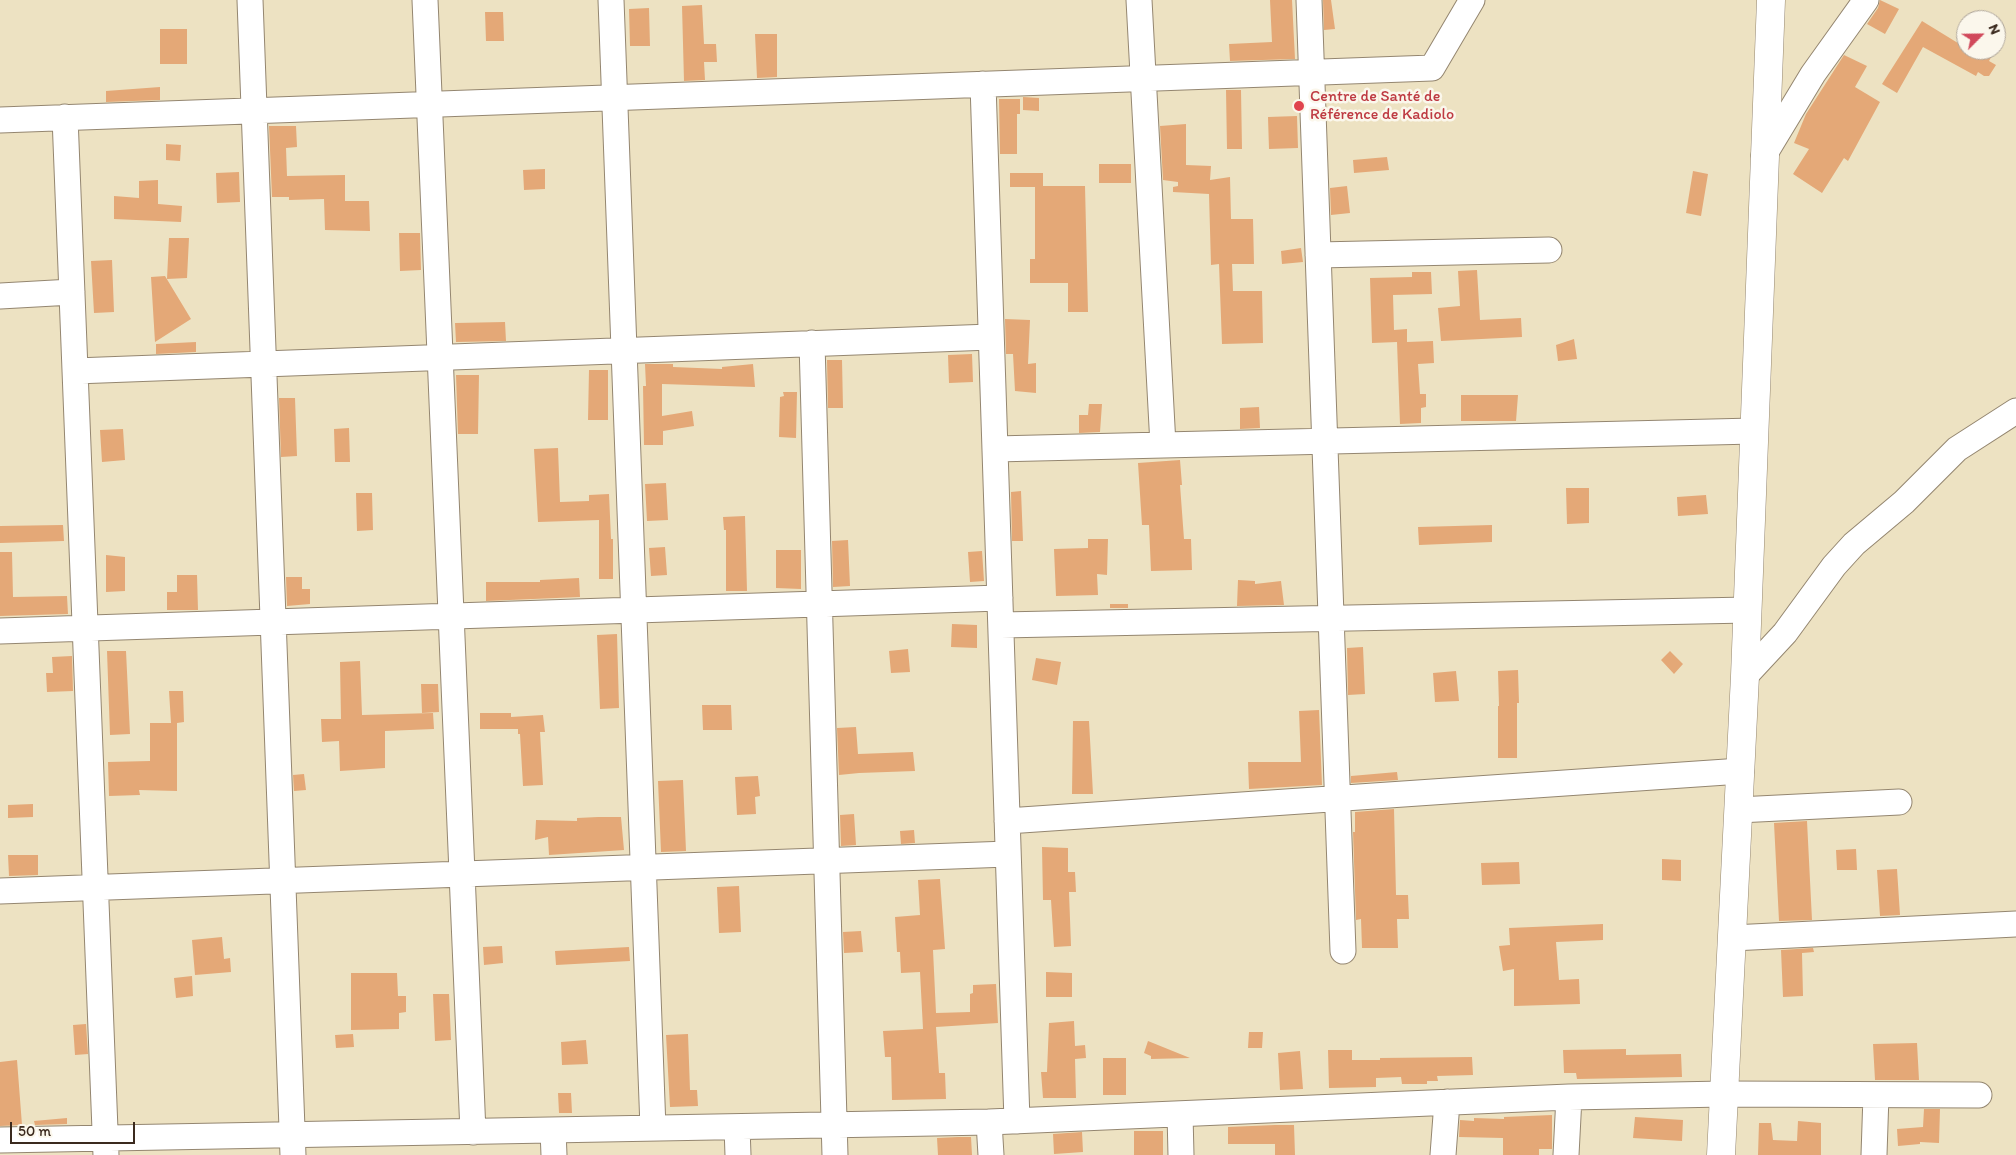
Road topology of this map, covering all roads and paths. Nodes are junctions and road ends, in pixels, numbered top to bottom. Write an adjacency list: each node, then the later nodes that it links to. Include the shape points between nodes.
1 (250, 0): 14 (street)
2 (425, 0): 13 (street)
3 (611, 0): 12 (street)
4 (1140, 0): 10 (street)
5 (1309, 0): 9 (street)
6 (1472, 0): 9 (street, via 1432,68)
7 (1771, 0): 17 (main road)
8 (1866, 0): 17 (street, via 1813,74)
9 (1311, 72): 10 (street); 19 (street)
10 (1144, 78): 11 (street); 31 (street)
11 (983, 84): 12 (street); 22 (street)
12 (615, 98): 13 (street); 24 (street)
13 (429, 104): 14 (street); 25 (street)
14 (254, 110): 15 (street); 26 (street)
15 (65, 117): 16 (street); 20 (street)
16 (0, 120)
17 (1764, 154): 29 (main road)
18 (1549, 250): 19 (street)
19 (1318, 255): 30 (street)
20 (72, 292): 21 (street); 27 (street)
21 (0, 296)
22 (991, 337): 23 (street); 32 (street)
23 (812, 343): 24 (street); 34 (street)
24 (624, 350): 25 (street); 35 (street)
25 (440, 358): 26 (street); 37 (street)
26 (263, 364): 27 (street); 39 (street)
27 (75, 371): 41 (street)
28 (2016, 411): 43 (street, via 1957,450 1904,502 1854,544 1785,633)
29 (1754, 431): 30 (street); 36 (main road)
30 (1324, 442): 31 (street); 38 (street)
31 (1163, 445): 32 (street)
32 (995, 449): 33 (street)
33 (1000, 598): 34 (street); 40 (street)
34 (819, 604): 35 (street); 50 (street)
35 (634, 610): 37 (street); 51 (street)
36 (1748, 610): 38 (street); 43 (main road)
37 (451, 616): 39 (street); 52 (street)
38 (1331, 619): 40 (street); 45 (street)
39 (273, 622): 41 (street); 53 (street)
40 (1001, 626): 48 (street)
41 (85, 628): 42 (street); 54 (street)
42 (0, 631)
43 (1745, 676): 44 (main road)
44 (1740, 771): 45 (street); 47 (main road)
45 (1338, 799): 48 (street); 58 (street)
46 (1899, 802): 47 (street)
47 (1738, 810): 57 (main road)
48 (1007, 821): 49 (street)
49 (1008, 854): 50 (street); 65 (street)
50 (827, 861): 51 (street); 67 (street)
51 (644, 868): 52 (street); 69 (street)
52 (462, 874): 53 (street); 71 (street)
53 (283, 881): 54 (street); 73 (street)
54 (95, 887): 55 (street); 74 (street)
55 (0, 891)
56 (2016, 924): 57 (street)
57 (1732, 938): 59 (main road)
58 (1343, 951)
59 (1724, 1094): 60 (street); 62 (street); 82 (main road)
60 (1876, 1094): 61 (street); 83 (street)
61 (1978, 1095)
62 (1569, 1097): 63 (street); 81 (street)
63 (1447, 1102): 64 (street); 80 (street)
64 (1180, 1114): 65 (street); 79 (street)
65 (1016, 1121): 66 (street)
66 (989, 1122): 67 (street); 78 (street)
67 (834, 1125): 68 (street); 77 (street)
68 (737, 1127): 69 (street); 76 (street)
69 (653, 1128): 70 (street)
70 (553, 1130): 71 (street); 75 (street)
71 (473, 1132): 73 (street)
72 (0, 1140): 74 (street)
73 (293, 1145): 74 (street)
74 (106, 1147)
75 (554, 1155)
76 (738, 1155)
77 (835, 1155)
78 (991, 1155)
79 (1181, 1155)
80 (1443, 1155)
81 (1566, 1155)
82 (1721, 1155)
83 (1874, 1155)

